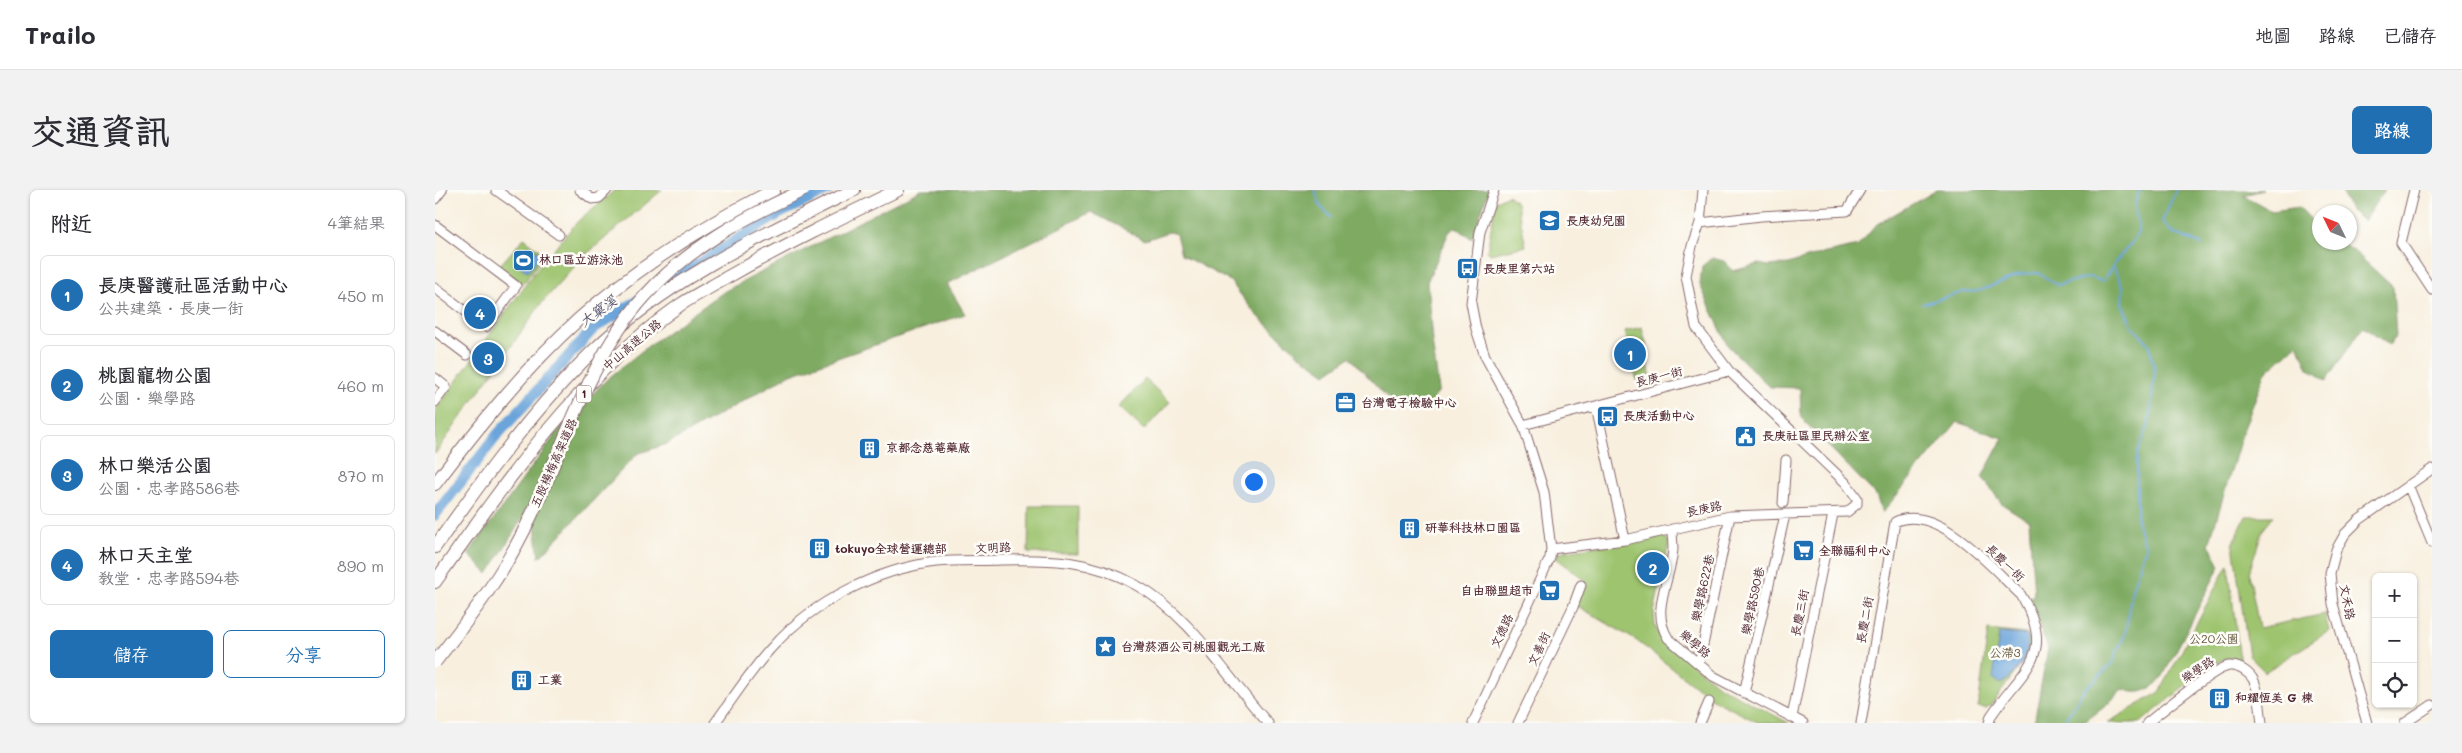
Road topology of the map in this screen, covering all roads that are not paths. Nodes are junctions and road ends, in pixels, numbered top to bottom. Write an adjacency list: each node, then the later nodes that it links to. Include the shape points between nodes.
1 (442, 190): 13 (street)
2 (496, 190): 16 (street)
3 (580, 190): 4 (street, via 592,199 599,198)
4 (607, 190)
5 (774, 190): 28 (highway, via 677,244 578,320 517,384)
6 (804, 190): 46 (highway, 五股楊梅高架道路 / 1, bridge, via 736,222 703,245 665,277 627,318 587,388 508,560 483,602)
7 (854, 190): 31 (highway, 中山高速公路 / 1, via 742,246 647,307 593,352 546,400)
8 (898, 190): 37 (highway, 中山高速公路 / 1, via 757,261 681,305 638,339 602,370 559,415)
9 (1495, 190): 25 (street, via 1480,232 1471,303 1485,356)
10 (1703, 190): 14 (street, 長庚路)
11 (1860, 190): 14 (street, via 1847,211)
12 (2414, 190): 18 (street, via 2401,243)
13 (435, 199)
14 (1700, 223): 21 (street, 長庚路, via 1686,276 1689,296 1696,326)
15 (435, 225): 17 (street, via 516,286 486,327)
16 (559, 235)
17 (435, 288)
18 (2432, 290)
19 (435, 331): 20 (street)
20 (467, 355)
21 (1729, 371): 24 (street, 長庚一街); 33 (street, 長庚路, via 1854,491 1857,504 1847,512)
22 (435, 378): 23 (street, via 446,387)
23 (435, 402)
24 (1596, 406): 25 (street, 長庚一街); 38 (street)
25 (1523, 426): 42 (street, via 1543,492)
26 (1786, 460): 30 (street)
27 (2432, 469): 29 (street, 文禾路)
28 (435, 484)
29 (2408, 485): 40 (street); 62 (street, 文禾路, via 2365,515 2345,534 2336,550 2331,573 2333,604)
30 (1783, 503)
31 (458, 514): 39 (highway); 41 (highway, 中山高速公路 / 1)
32 (1785, 514): 33 (street, 長庚路); 34 (street, 長庚路); 48 (street, 樂學路590巷)
33 (1833, 514): 51 (street, 長慶三街)
34 (1731, 516): 36 (street, 長庚路); 47 (street, 樂學路622巷)
35 (1895, 522): 58 (street, 長慶二街); 59 (street, 長慶一街, via 1904,518 1947,528 2026,603 2037,651)
36 (1672, 529): 38 (street, 長庚路); 47 (street, 樂學路, via 1673,550 1660,620 1668,638)
37 (468, 534): 43 (highway, 中山高速公路 / 1); 45 (highway, via 451,570)
38 (1625, 540): 42 (street, 長庚路)
39 (435, 541)
40 (2432, 543)
41 (435, 547)
42 (1551, 549): 54 (street, 文德路, via 1550,558)
43 (435, 582)
44 (1581, 586): 55 (street, 文善街)
45 (435, 593)
46 (435, 662)
47 (1699, 664): 48 (street, 樂學路, via 1713,676)
48 (1744, 693): 51 (street, 樂學路)
49 (1709, 702): 56 (street)
50 (2432, 705): 63 (street)
51 (1792, 717): 57 (street, 樂學路)
52 (715, 723): 53 (street, 文明路, via 774,644 809,615 846,592 889,573 936,562 1038,559 1082,563 1135,584 1164,604)
53 (1268, 723)
54 (1473, 723)
55 (1518, 723)
56 (1699, 723)
57 (1803, 723)
58 (1861, 723)
59 (1989, 723)
60 (2148, 723): 61 (street, 樂學路, via 2227,666 2237,666 2255,682)
61 (2262, 723)
62 (2367, 723)
63 (2405, 723)

